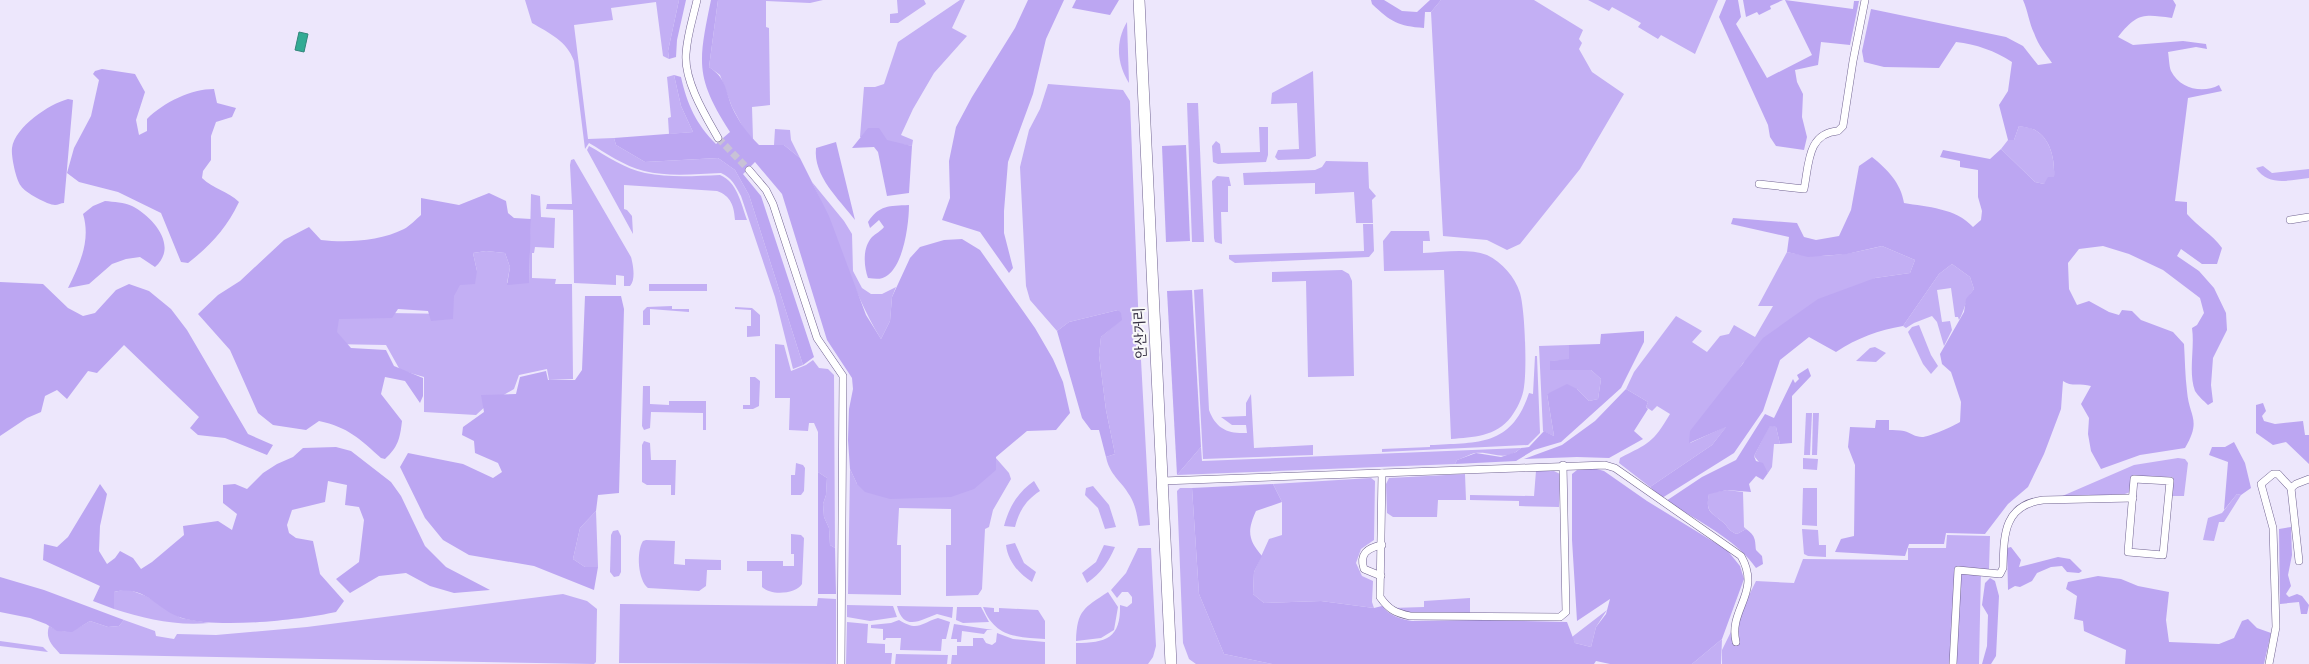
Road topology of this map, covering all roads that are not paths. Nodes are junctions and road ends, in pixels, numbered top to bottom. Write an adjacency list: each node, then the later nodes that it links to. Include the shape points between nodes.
1 (697, 0): 4 (street, via 690,24 686,67 700,107)
2 (1139, 0): 12 (main road, 안산거리)
3 (1866, 0): 6 (street, via 1843,126 1838,131 1831,131 1818,137 1811,151 1804,189)
4 (718, 138)
5 (749, 170): 19 (street, via 766,190 773,204 816,338 843,376)
6 (1759, 184)
7 (2309, 217): 8 (street)
8 (2290, 220)
9 (1563, 465): 10 (street); 17 (street, via 1566,612 1560,617 1400,614 1388,608 1380,597); 18 (street, via 1605,465 1615,468 1741,556 1748,569 1749,580 1734,633)
10 (1382, 473): 12 (street); 15 (street)
11 (2309, 479): 13 (street)
12 (1162, 481): 20 (main road, 안산거리)
13 (2291, 488): 16 (street); 22 (street, via 2278,474 2273,474 2261,484 2273,528 2276,627)
14 (2133, 498): 14 (street, via 2134,479 2170,481 2162,555 2128,552); 21 (street, via 2044,500 2034,501 2021,508 2005,528 2003,568 2000,574 1958,570)
15 (1382, 545): 17 (street); 17 (street, via 1370,547 1362,561 1364,569)
16 (2299, 561)
17 (1381, 576)
18 (1736, 642)
19 (841, 664)
20 (1171, 664)
21 (1953, 664)
22 (2269, 664)

